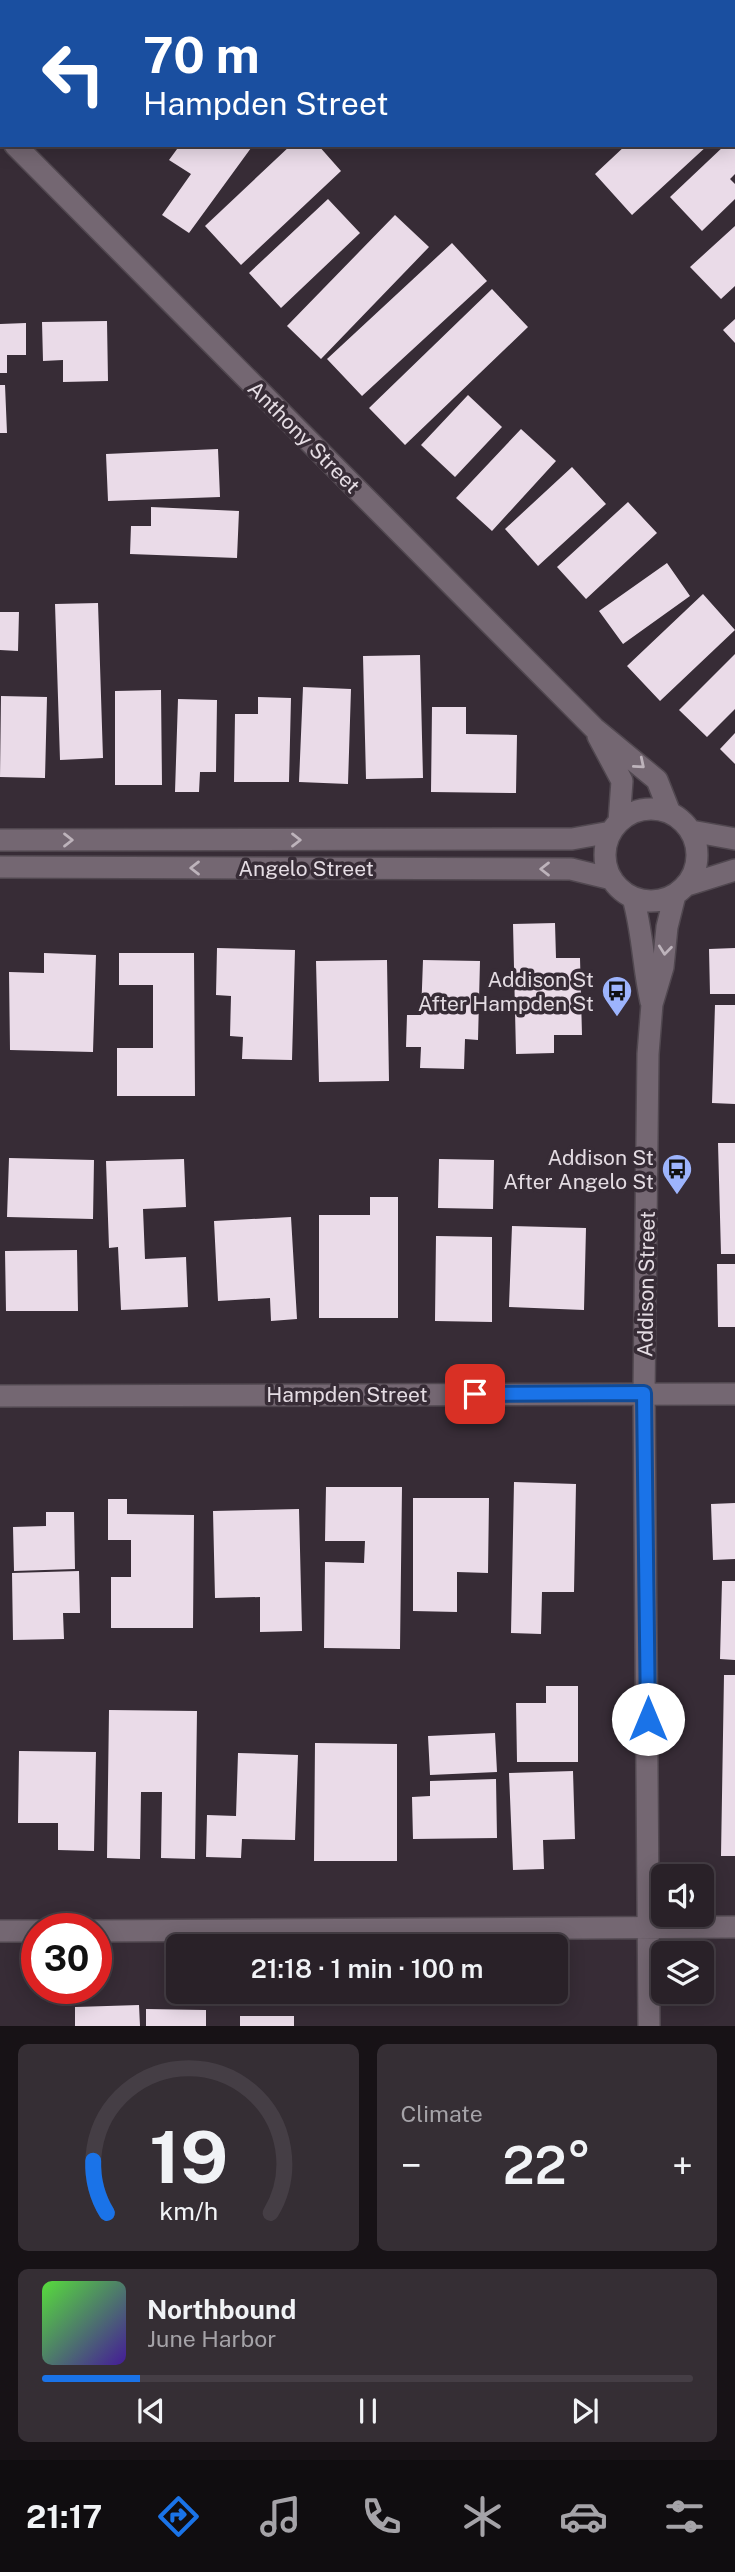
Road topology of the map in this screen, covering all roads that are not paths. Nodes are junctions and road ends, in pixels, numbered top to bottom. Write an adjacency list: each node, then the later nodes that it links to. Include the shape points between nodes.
1 (17, 147): 2 (street, Anthony Street)
2 (594, 728): 3 (street, Anthony Street, one-way to 3, via 657,780); 4 (street, Anthony Street, via 622,781)
3 (670, 813): 4 (street, via 644,810); 5 (street)
4 (615, 827): 7 (street, Angelo Street, one-way to 4, via 558,839); 10 (street, via 605,856)
5 (691, 831): 6 (street); 11 (street, via 698,858)
6 (735, 839)
7 (0, 840)
8 (0, 867): 10 (street, Angelo Street, one-way to 8, via 571,869)
9 (735, 870): 11 (street)
10 (611, 879): 12 (street)
11 (681, 890): 12 (street, via 648,901); 13 (street, Addison Street, one-way to 13, via 667,927 663,967)
12 (633, 898): 13 (street, Addison Street, via 642,927 643,967)
13 (652, 1004): 14 (street, Addison Street)
14 (644, 1393): 15 (street, Hampden Street); 16 (street, Hampden Street); 17 (street, Addison Street)
15 (735, 1394)
16 (0, 1396)
17 (648, 1927): 18 (street); 21 (street); 22 (street, Addison Street)
18 (735, 1927)
19 (0, 1931): 20 (street)
20 (21, 1931)
21 (112, 1931)
22 (649, 2026)

